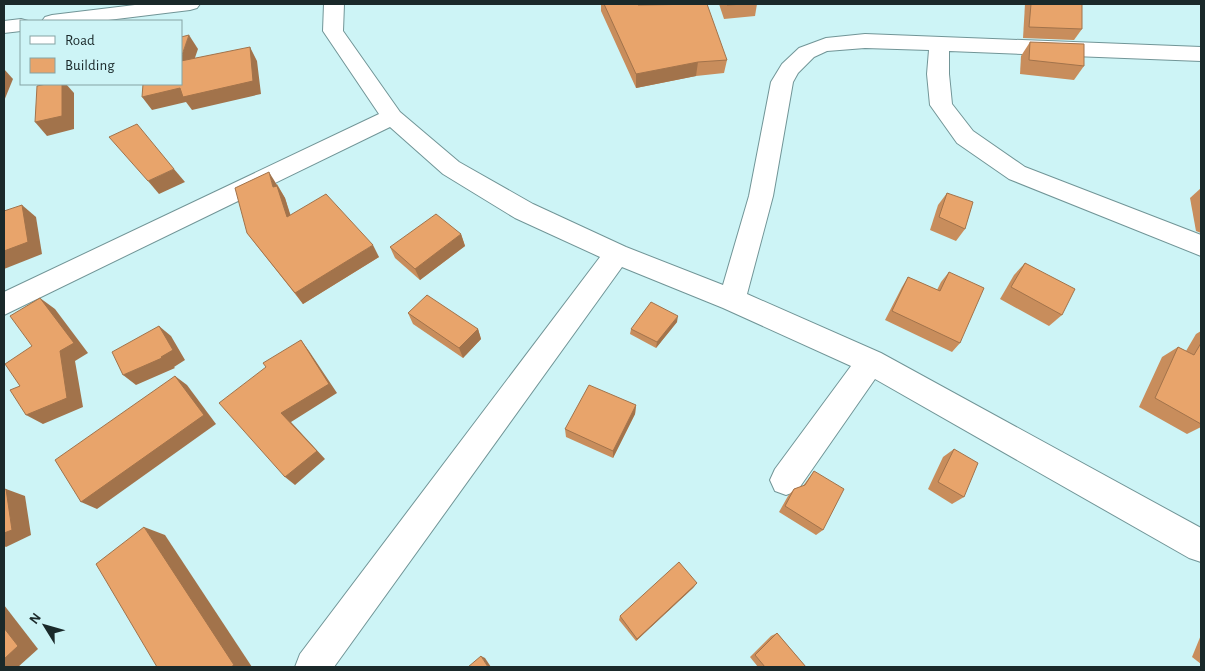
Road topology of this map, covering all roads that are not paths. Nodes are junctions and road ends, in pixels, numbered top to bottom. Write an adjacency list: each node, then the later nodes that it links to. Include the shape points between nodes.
1 (190, 4): 3 (street)
2 (334, 4): 8 (street, via 333,31)
3 (60, 20)
4 (20, 25): 5 (street)
5 (4, 27)
6 (939, 44): 7 (street); 9 (street, via 941,105 965,137 1017,173); 11 (street, via 865,41 823,44 790,66 782,82 761,196)
7 (1201, 54)
8 (392, 118): 10 (street, via 451,168 524,211); 12 (street)
9 (1201, 246)
10 (617, 254): 11 (street); 16 (street)
11 (732, 300): 13 (street)
12 (4, 304)
13 (872, 362): 14 (street); 15 (street)
14 (786, 480)
15 (1201, 546)
16 (314, 667)

